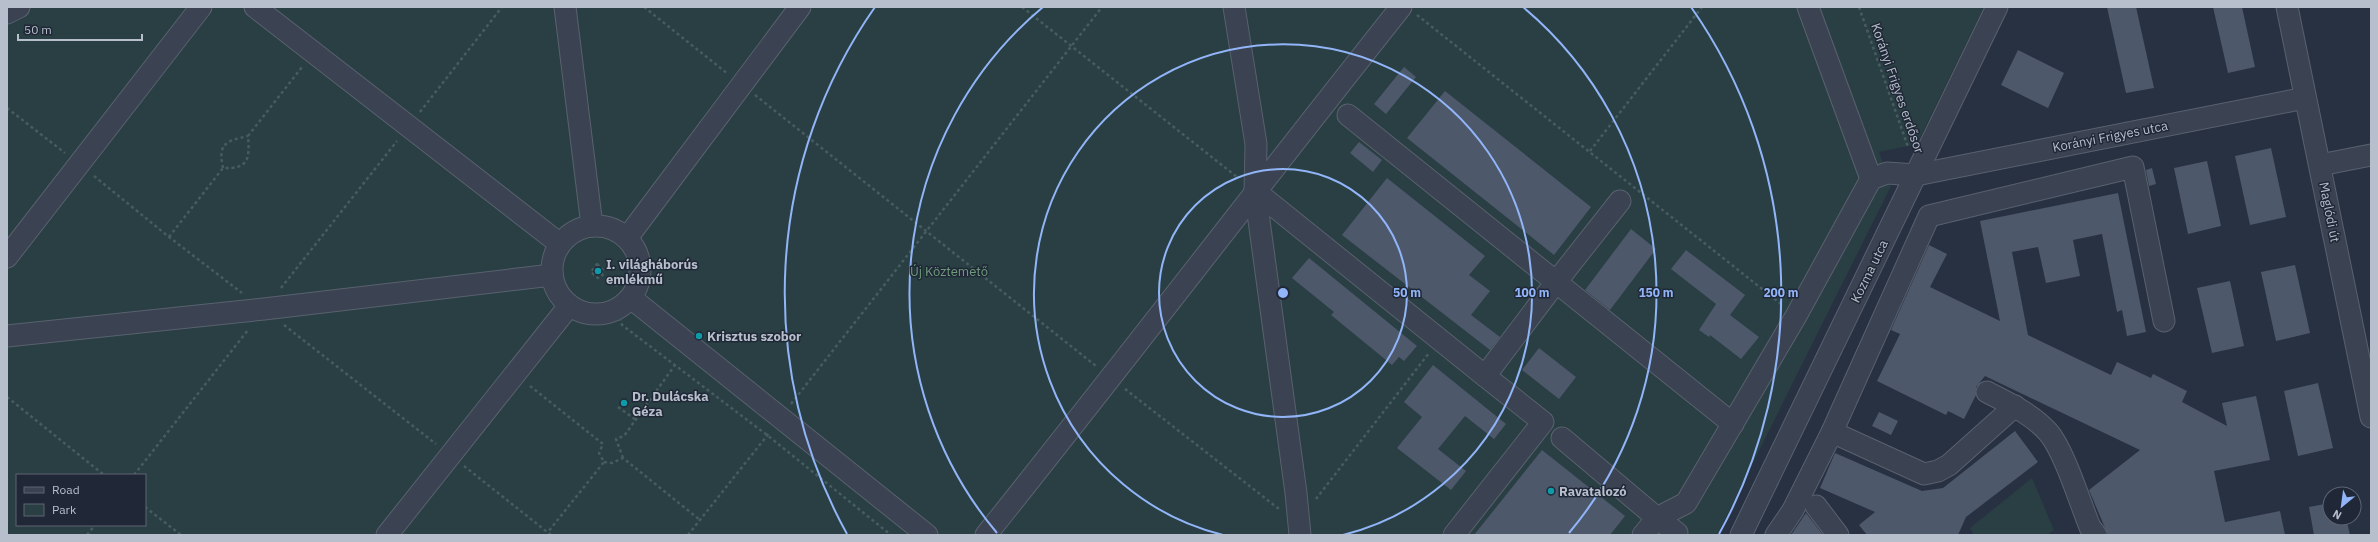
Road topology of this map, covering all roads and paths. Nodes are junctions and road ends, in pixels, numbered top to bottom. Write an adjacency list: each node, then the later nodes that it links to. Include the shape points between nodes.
1 (20, 7): 17 (street)
2 (201, 7): 38 (street)
3 (255, 7): 19 (street)
4 (502, 7): 23 (path)
5 (565, 7): 33 (street)
6 (644, 7): 20 (path)
7 (800, 7): 20 (street)
8 (1022, 7): 18 (path)
9 (1102, 7): 18 (path)
10 (1234, 7): 31 (street, via 1256,144)
11 (1702, 7): 25 (path)
12 (1808, 7): 30 (street)
13 (1859, 7): 29 (path, Korányi Frigyes erdősor, via 1910,151)
14 (1997, 7): 29 (street, Kozma utca)
15 (2287, 7): 21 (street, Maglódi út)
16 (1407, 9): 25 (path); 31 (street)
17 (7, 13)
18 (1072, 47): 31 (path); 34 (path)
19 (313, 53): 23 (street); 24 (path)
20 (741, 84): 34 (path); 36 (street)
21 (2305, 98): 27 (street, Maglódi út); 29 (street, Korányi Frigyes utca)
22 (1348, 115): 41 (street)
23 (409, 127): 37 (street); 44 (path)
24 (248, 136): 28 (path, via 232,140 223,146 220,157); 28 (path, via 250,154 245,163 236,168)
25 (1590, 151): 45 (path)
26 (2371, 155): 27 (street)
27 (2320, 165): 57 (street, Maglódi út)
28 (223, 168): 35 (path)
29 (1916, 175): 30 (street, Korányi Frigyes utca, via 1887,173); 85 (street, Kozma utca)
30 (1870, 179): 45 (street)
31 (1255, 191): 48 (street); 52 (street); 73 (street, via 1296,493)
32 (1620, 200): 41 (street)
33 (592, 226): 36 (street, via 612,229); 37 (street, via 574,231)
34 (927, 231): 52 (path); 58 (path)
35 (169, 237)
36 (627, 238): 42 (street, via 636,252 640,266 639,282)
37 (560, 244): 40 (street, via 553,258)
38 (7, 257)
39 (601, 274): 39 (path, via 598,278 591,272 597,264 604,271); 42 (path)
40 (552, 275): 43 (street, via 557,292); 44 (street)
41 (1556, 282): 51 (street); 60 (street)
42 (621, 298): 43 (street, via 601,315 585,314); 49 (path, via 622,325); 58 (street)
43 (569, 306): 50 (street)
44 (264, 309): 47 (street); 67 (path)
45 (1796, 316): 60 (street)
46 (2164, 321): 61 (street, via 2133,167 1930,216)
47 (7, 336)
48 (1439, 340): 51 (street); 73 (path)
49 (675, 365): 59 (path); 62 (path)
50 (515, 374): 65 (path, via 603,444 599,453); 77 (street)
51 (1485, 376): 82 (street, via 1543,422)
52 (1112, 378): 73 (path); 81 (street)
53 (1987, 392): 55 (street)
54 (7, 397): 66 (path)
55 (2015, 406): 61 (street, via 1949,465 1924,474); 88 (street, via 2048,432 2059,449 2090,527)
56 (618, 408): 59 (path)
57 (2371, 414)
58 (781, 418): 62 (path); 80 (street)
59 (636, 420): 64 (path, via 624,436 616,439)
60 (1733, 424): 70 (street, via 1686,503)
61 (1832, 432): 86 (street, via 1793,510)
62 (767, 435): 71 (path); 79 (path)
63 (1562, 438): 70 (street)
64 (623, 458): 65 (path, via 612,463); 71 (path)
65 (604, 462): 74 (path)
66 (103, 474)
67 (135, 474)
68 (1816, 506): 87 (street)
69 (146, 508): 76 (path)
70 (1657, 518): 83 (street); 84 (street, via 1677,533)
71 (700, 520): 78 (path)
72 (94, 526): 75 (path)
73 (1298, 529)
74 (548, 532)
75 (87, 535)
76 (181, 535)
77 (387, 535)
78 (688, 535)
79 (892, 535)
80 (926, 535)
81 (986, 535)
82 (1454, 535)
83 (1643, 535)
84 (1676, 535)
85 (1741, 535)
86 (1776, 535)
87 (1838, 535)
88 (2096, 535)

